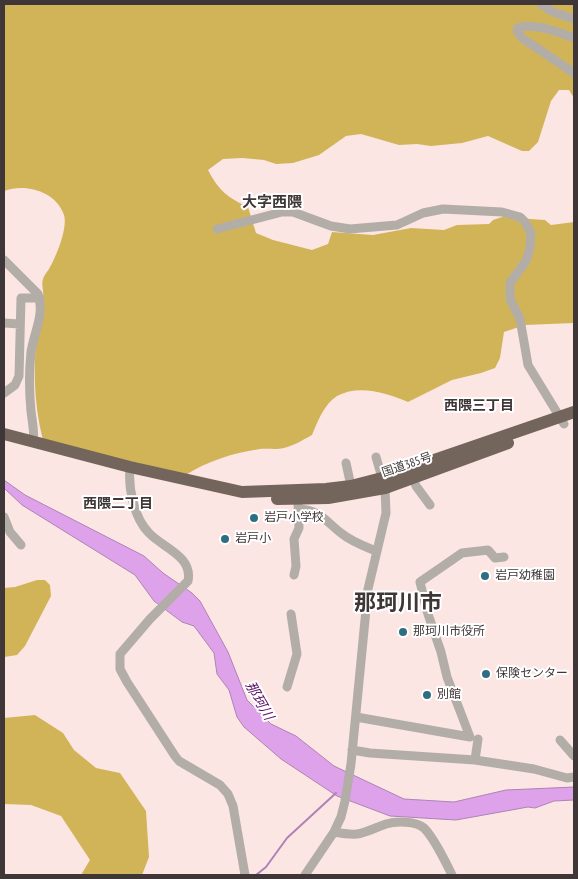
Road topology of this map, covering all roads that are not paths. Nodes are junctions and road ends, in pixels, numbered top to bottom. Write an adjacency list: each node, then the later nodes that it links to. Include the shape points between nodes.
1 (541, 4): 2 (street)
2 (574, 19)
3 (574, 38): 4 (street, via 532,26 523,26 517,31 522,38)
4 (574, 73)
5 (217, 229): 12 (street, via 282,212 293,212 331,226 350,229 396,226 423,213 443,210 502,212 520,217 532,234 526,261 510,283 510,299 520,319 528,365 546,397)
6 (4, 261): 7 (street)
7 (40, 298): 9 (street, via 22,298); 14 (street, via 42,311 31,352 29,382 35,433)
8 (4, 323): 9 (street)
9 (20, 324): 10 (street, via 19,376 15,385)
10 (4, 393)
11 (574, 412): 12 (highway, 国道385号)
12 (566, 420): 18 (highway, 国道385号); 19 (highway, 国道385号)
13 (4, 434): 14 (highway, 国道385号)
14 (33, 442): 17 (highway, 国道385号)
15 (376, 457): 19 (street)
16 (346, 463): 20 (street)
17 (130, 467): 21 (highway, 国道385号, via 242,492); 38 (street, via 134,503 142,524 186,564 190,572 188,581 120,654 120,669 179,762 220,785 228,794)
18 (413, 478): 19 (highway, 国道385号); 22 (street)
19 (383, 483): 20 (highway, 国道385号); 21 (highway, 国道385号, via 328,498); 25 (street, via 386,513)
20 (351, 486): 21 (highway, 国道385号)
21 (298, 500): 25 (street, via 308,510 327,519 342,534); 27 (street)
22 (430, 505)
23 (4, 517): 24 (street, via 10,532)
24 (21, 545)
25 (376, 551): 30 (street, via 368,589)
26 (504, 557): 30 (street, via 495,558 488,550 462,553 420,582 447,677 470,737)
27 (294, 575)
28 (291, 614): 29 (street, via 297,654)
29 (287, 687)
30 (356, 717): 33 (street)
31 (478, 739): 35 (street)
32 (560, 740): 34 (street)
33 (352, 750): 35 (street); 37 (street, via 345,801)
34 (574, 756)
35 (476, 760): 36 (street)
36 (574, 777)
37 (334, 832): 39 (street); 40 (street, via 362,834 388,823 413,823 423,827)
38 (245, 875)
39 (305, 875)
40 (452, 875)

